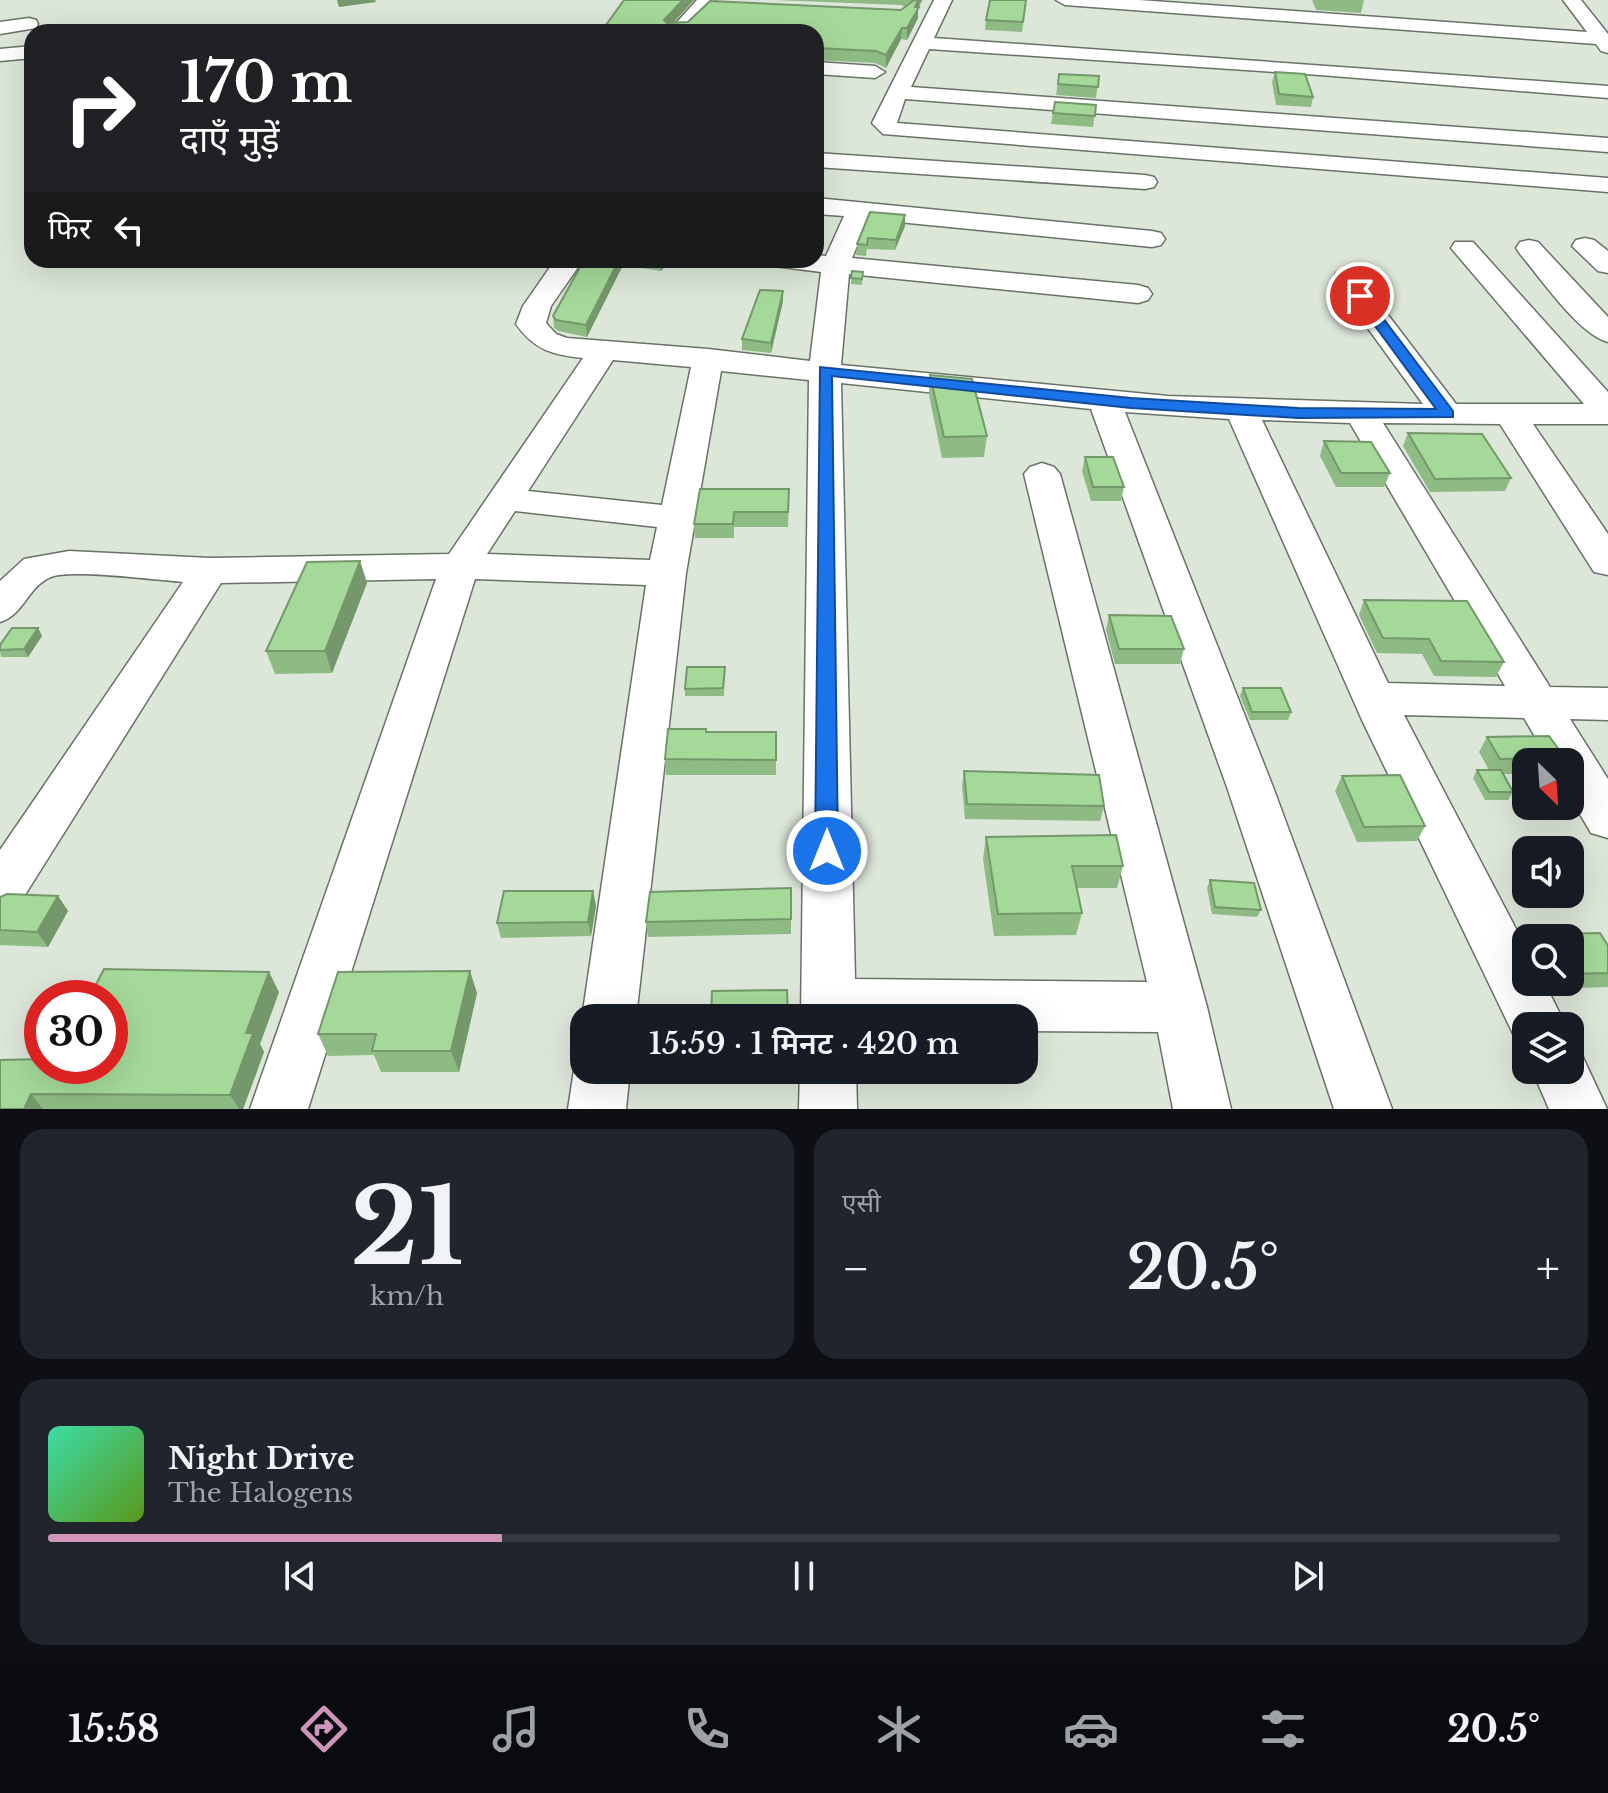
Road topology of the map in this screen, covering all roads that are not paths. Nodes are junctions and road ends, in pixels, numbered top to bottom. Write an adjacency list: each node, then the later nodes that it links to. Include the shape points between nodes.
1 (943, 0): 9 (street)
2 (1065, 0): 5 (street)
3 (1572, 0): 10 (street)
4 (710, 2): 6 (street)
5 (1303, 8): 10 (street); 12 (street)
6 (686, 24)
7 (24, 27): 8 (street)
8 (2, 41): 11 (street)
9 (922, 43): 12 (street); 15 (street)
10 (1605, 43)
11 (24, 49)
12 (1320, 69): 16 (street); 17 (street)
13 (824, 70): 14 (street, via 873,82)
14 (824, 88)
15 (898, 92): 17 (street); 20 (street, via 883,123 891,129)
16 (1608, 92)
17 (1333, 125): 18 (street); 20 (street)
18 (1608, 145)
19 (824, 161): 21 (street)
20 (1350, 164): 22 (street)
21 (1145, 182)
22 (1608, 185)
23 (824, 207): 24 (street)
24 (859, 210): 25 (street); 30 (street)
25 (1152, 239)
26 (1585, 246): 31 (street)
27 (1464, 248): 41 (street)
28 (1529, 248): 35 (street)
29 (824, 264): 30 (street)
30 (836, 265): 34 (street); 38 (street)
31 (1608, 265)
32 (563, 268): 36 (street, via 531,324 551,344)
33 (1346, 279): 43 (street)
34 (1138, 294)
35 (1608, 333)
36 (604, 350): 37 (street); 46 (street)
37 (708, 358): 38 (street); 47 (street)
38 (825, 370): 39 (street); 59 (street)
39 (1104, 401): 40 (street); 70 (street, via 1250,787)
40 (1241, 410): 42 (street); 53 (street)
41 (1608, 413): 44 (street)
42 (1361, 414): 43 (street); 54 (street)
43 (1447, 414): 44 (street)
44 (1510, 414): 48 (street)
45 (1042, 474): 60 (street)
46 (505, 499): 47 (street); 49 (street)
47 (678, 518): 51 (street)
48 (1608, 563)
49 (460, 566): 50 (street); 51 (street); 66 (street)
50 (210, 571): 52 (street, via 49,564 24,578); 57 (street)
51 (667, 573): 58 (street)
52 (0, 608)
53 (1374, 699): 54 (street); 62 (street)
54 (1536, 701): 55 (street); 56 (street)
55 (1608, 704)
56 (1608, 819)
57 (0, 891)
58 (611, 1004)
59 (828, 1004)
60 (1180, 1007): 61 (street); 69 (street)
61 (1038, 1009)
62 (1531, 1012)
63 (600, 1084): 67 (street)
64 (828, 1084): 68 (street)
65 (1566, 1084): 71 (street)
66 (279, 1109)
67 (597, 1109)
68 (828, 1109)
69 (1202, 1109)
70 (1363, 1109)
71 (1578, 1109)

